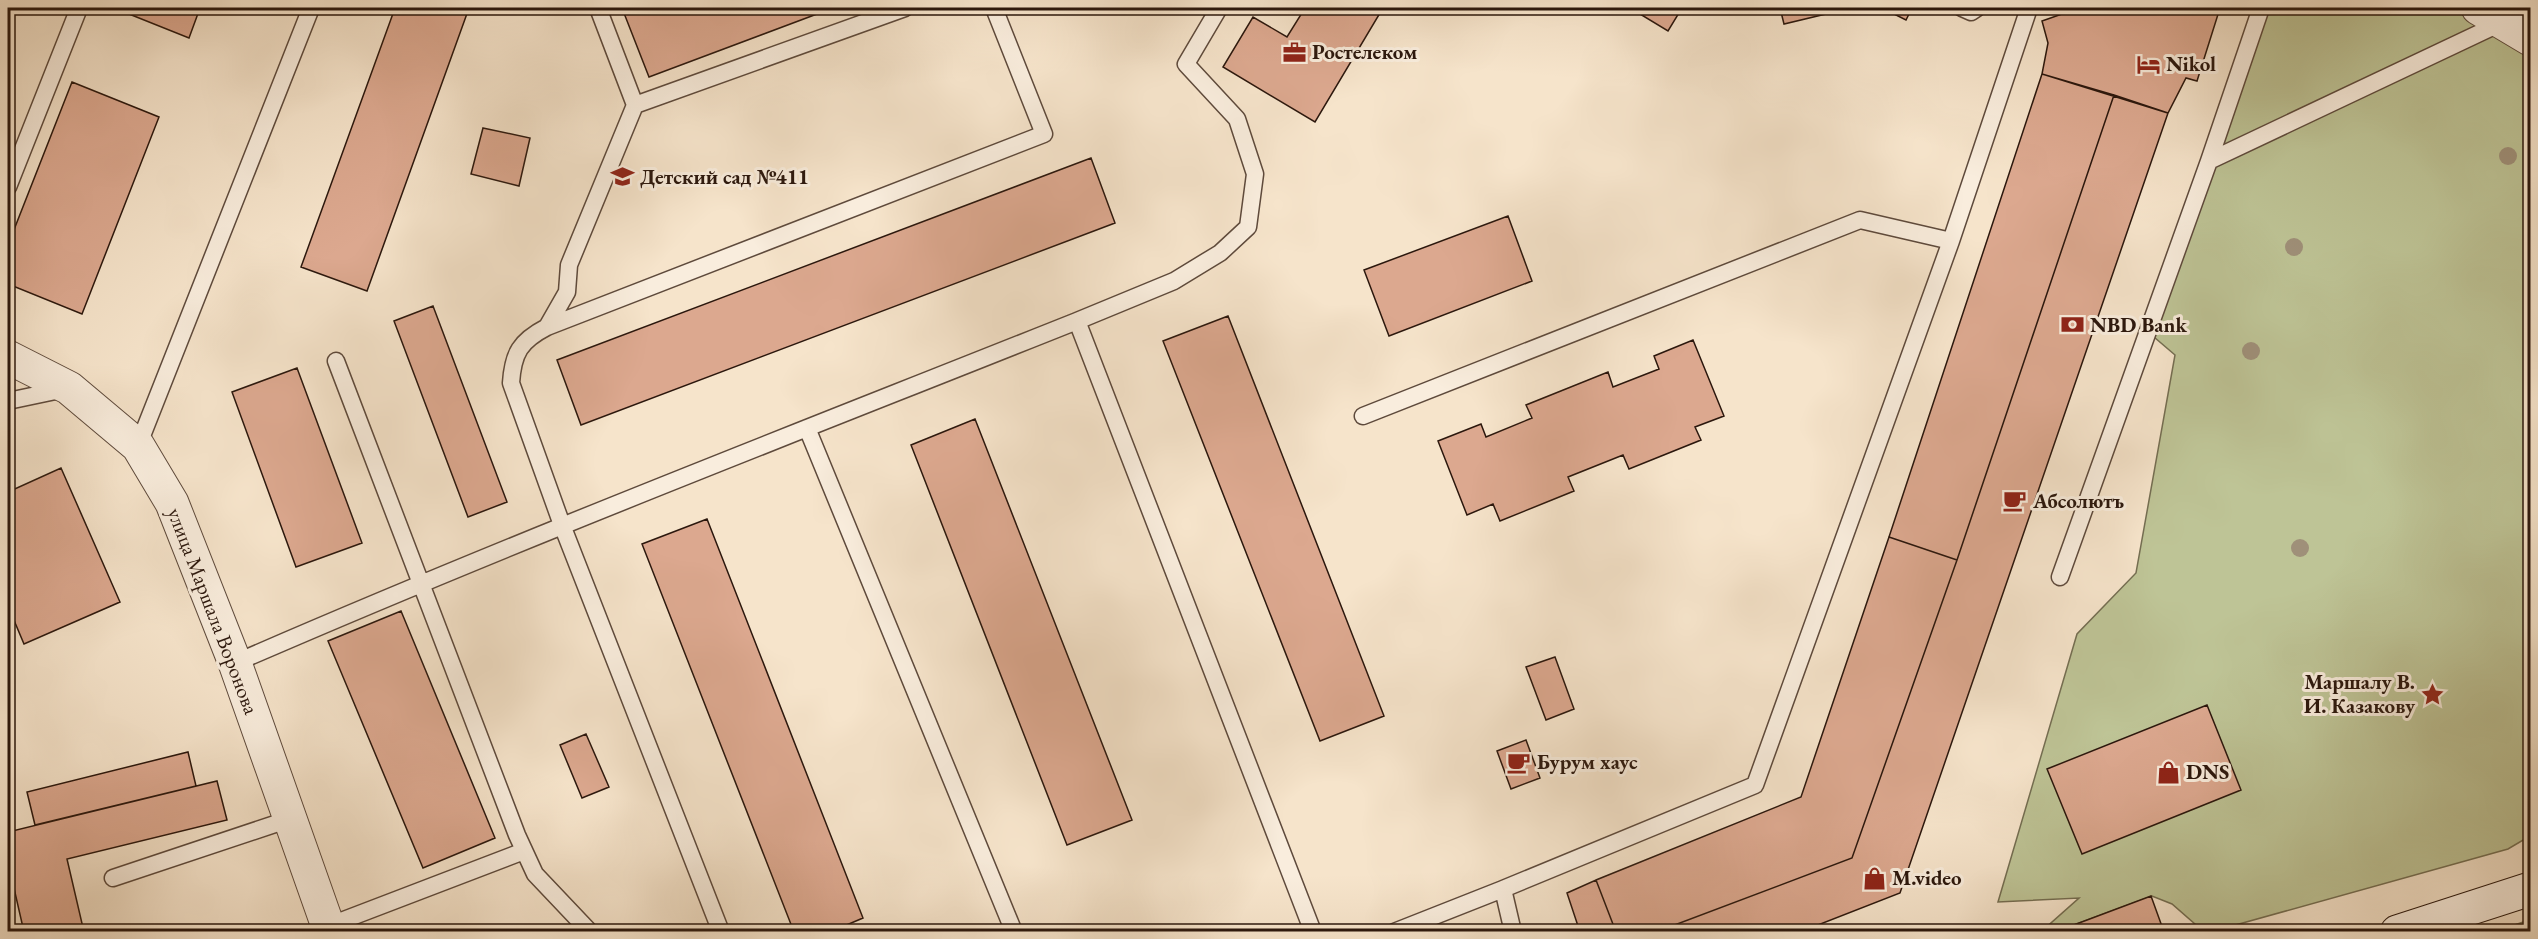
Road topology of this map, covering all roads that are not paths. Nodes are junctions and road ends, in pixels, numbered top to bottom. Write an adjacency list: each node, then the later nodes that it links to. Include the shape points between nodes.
1 (79, 8): 15 (lane)
2 (311, 8): 25 (lane)
3 (598, 8): 13 (lane)
4 (905, 8): 13 (lane)
5 (994, 8): 18 (lane, via 1044,134)
6 (1219, 8): 17 (lane, via 1186,64 1237,119 1255,174 1248,227 1220,253 1174,281)
7 (1962, 8): 8 (lane, via 1971,12)
8 (1977, 8)
9 (2029, 8): 16 (lane)
10 (2261, 8): 14 (lane)
11 (2490, 15): 12 (street); 14 (lane)
12 (2530, 39)
13 (635, 105): 18 (lane, via 569,265 567,292)
14 (2209, 161): 27 (lane)
15 (8, 187)
16 (1951, 242): 23 (lane, via 1860,220); 33 (lane, via 1755,785)
17 (1077, 321): 24 (lane); 39 (lane)
18 (547, 327): 26 (lane, via 531,335 513,358 511,382)
19 (8, 357): 21 (street, улица Маршала Воронова)
20 (336, 361): 28 (lane)
21 (69, 388): 22 (lane); 25 (street, улица Маршала Воронова)
22 (8, 401)
23 (1363, 416)
24 (807, 428): 26 (lane); 38 (lane)
25 (138, 446): 29 (street, улица Маршала Воронова, via 172,503)
26 (562, 525): 28 (lane); 37 (lane)
27 (2060, 577)
28 (420, 582): 29 (lane); 31 (lane)
29 (235, 663): 30 (street, улица Маршала Воронова)
30 (290, 819): 32 (lane); 35 (street, улица Маршала Воронова)
31 (525, 850): 35 (lane); 36 (lane, via 536,874)
32 (113, 878)
33 (1503, 889): 40 (lane); 41 (lane)
34 (2530, 889): 42 (street)
35 (329, 929)
36 (590, 932)
37 (722, 932)
38 (1014, 932)
39 (1313, 932)
40 (1394, 932)
41 (1513, 932)
42 (2397, 932)

